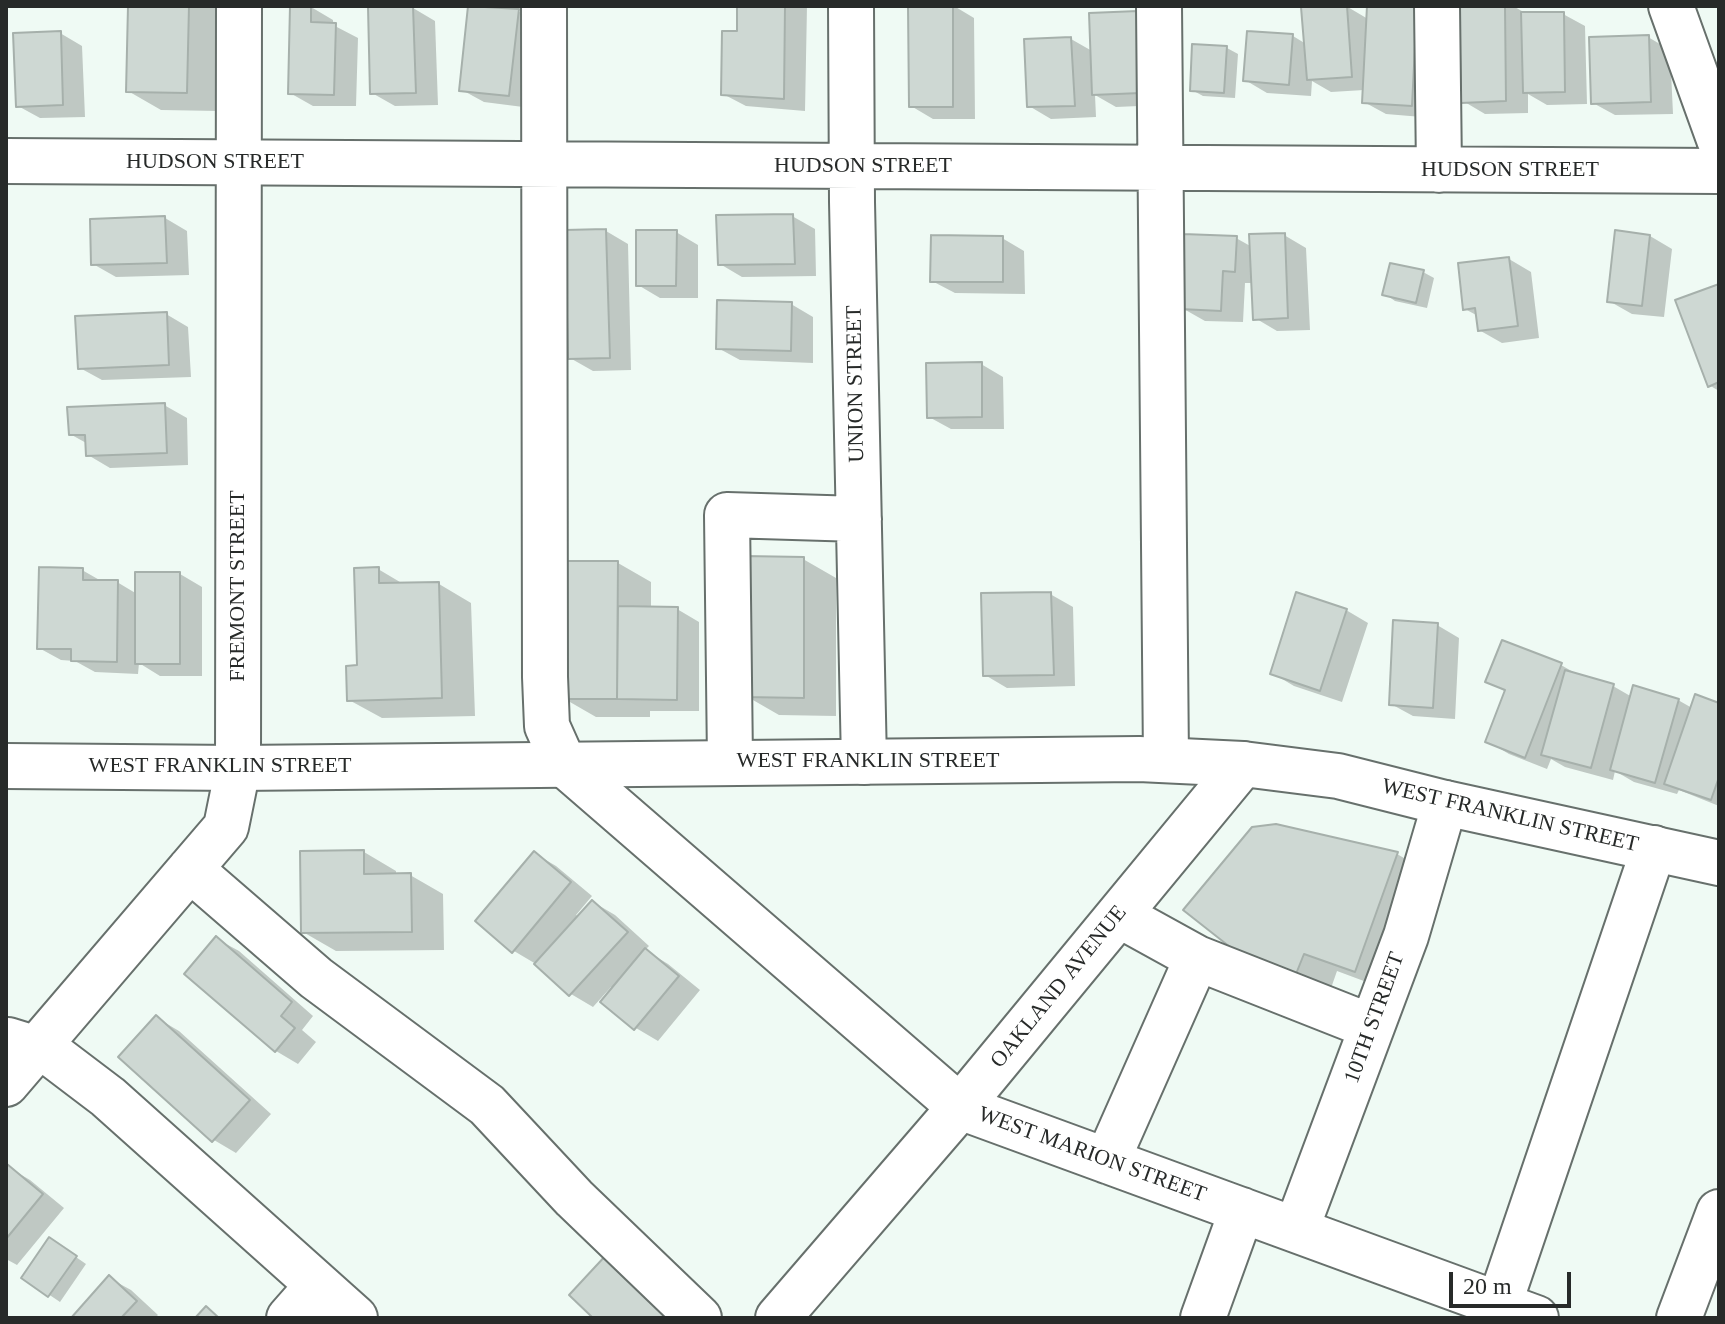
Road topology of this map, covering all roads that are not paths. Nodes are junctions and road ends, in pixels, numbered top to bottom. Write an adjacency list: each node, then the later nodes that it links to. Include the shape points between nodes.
1 (239, 6): 9 (street, FREMONT STREET)
2 (544, 6): 10 (street)
3 (851, 6): 11 (street, UNION STREET)
4 (1159, 6): 12 (street)
5 (1437, 6): 13 (street)
6 (1671, 6): 7 (street)
7 (1719, 139)
8 (6, 161): 9 (street, HUDSON STREET)
9 (239, 161): 10 (street, HUDSON STREET); 22 (street, FREMONT STREET)
10 (543, 164): 11 (street, HUDSON STREET); 19 (street, via 545,677 547,726)
11 (852, 165): 12 (street, HUDSON STREET); 15 (street, UNION STREET)
12 (1159, 168): 13 (street, HUDSON STREET); 16 (street)
13 (1439, 170): 14 (street, HUDSON STREET)
14 (1719, 171)
15 (859, 519): 17 (street, via 727,515); 18 (street, UNION STREET)
16 (1166, 760): 18 (street, WEST FRANKLIN STREET); 20 (street, WEST FRANKLIN STREET)
17 (730, 761): 18 (street, WEST FRANKLIN STREET); 19 (street, WEST FRANKLIN STREET)
18 (864, 762)
19 (564, 764): 22 (street, WEST FRANKLIN STREET); 32 (street, WEST MARION STREET)
20 (1243, 764): 23 (street, WEST FRANKLIN STREET, via 1338,776); 27 (street, OAKLAND AVENUE)
21 (6, 766): 22 (street, WEST FRANKLIN STREET)
22 (238, 768): 26 (street, FREMONT STREET, via 226,827)
23 (1445, 803): 24 (street, WEST FRANKLIN STREET); 29 (street, 10TH STREET, via 1406,936)
24 (1654, 848): 25 (street, WEST FRANKLIN STREET); 38 (street)
25 (1719, 863)
26 (190, 869): 30 (street, FREMONT STREET); 41 (street, via 316,978 487,1105)
27 (1119, 915): 28 (street); 32 (street, OAKLAND AVENUE)
28 (1197, 958): 29 (street); 33 (street)
29 (1372, 1027): 36 (street, 10TH STREET)
30 (21, 1044): 31 (street, FREMONT STREET); 37 (street, via 50,1053 108,1097)
31 (6, 1084)
32 (960, 1107): 33 (street, WEST MARION STREET); 42 (street, OAKLAND AVENUE)
33 (1107, 1161): 34 (street, WEST MARION STREET)
34 (1242, 1210): 36 (street, WEST MARION STREET); 43 (street)
35 (1719, 1212): 44 (street)
36 (1296, 1230): 38 (street, WEST MARION STREET)
37 (318, 1285): 39 (street); 40 (street)
38 (1518, 1311)
39 (289, 1318)
40 (355, 1318)
41 (699, 1318)
42 (778, 1318)
43 (1203, 1318)
44 (1679, 1318)

